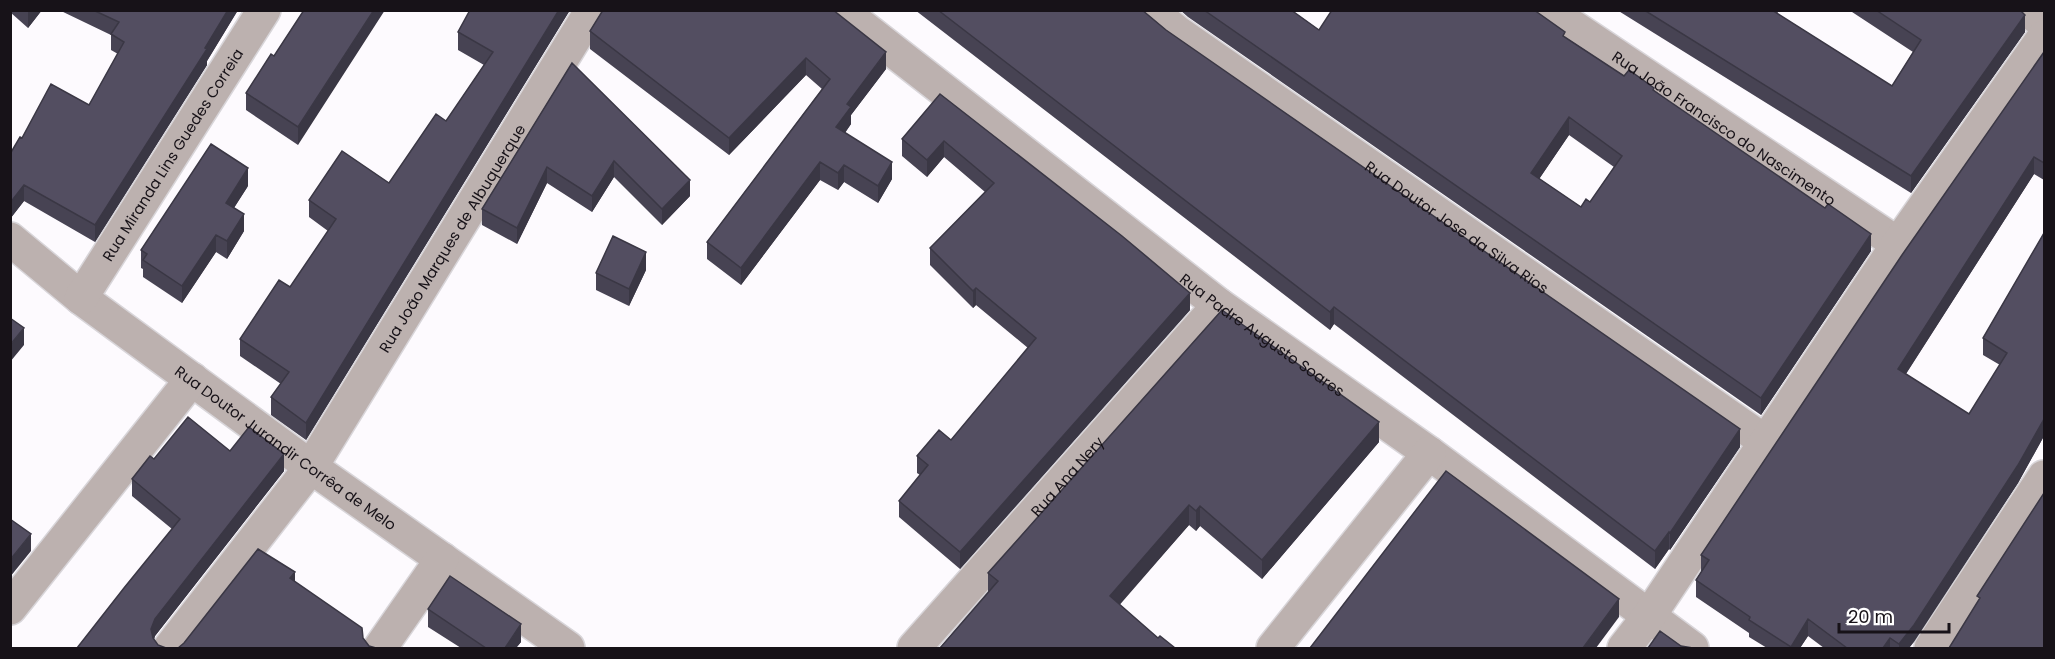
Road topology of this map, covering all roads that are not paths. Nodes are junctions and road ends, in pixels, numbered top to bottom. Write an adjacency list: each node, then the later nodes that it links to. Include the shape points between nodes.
1 (264, 10): 11 (street, Rua Miranda Lins Guedes Correia)
2 (592, 10): 16 (street, Rua João Marques de Albuquerque)
3 (841, 10): 12 (street, Rua Padre Augusto Soares)
4 (1150, 10): 14 (street, Rua Doutor Jose da Silva Rios)
5 (1548, 10): 10 (street, Rua João Francisco do Nascimento)
6 (2028, 10): 7 (street)
7 (2044, 22)
8 (2044, 37): 10 (street)
9 (10, 239): 11 (street, Rua Doutor Jurandir Corrêa de Melo)
10 (1898, 244): 14 (street)
11 (81, 298): 13 (street, Rua Doutor Jurandir Corrêa de Melo)
12 (1219, 304): 15 (street, Rua Padre Augusto Soares); 24 (street, Rua Ana Nery)
13 (192, 379): 16 (street, Rua Doutor Jurandir Corrêa de Melo); 19 (street)
14 (1766, 442): 20 (street)
15 (1429, 453): 20 (street, Rua Padre Augusto Soares); 25 (street)
16 (312, 466): 18 (street, Rua Doutor Jurandir Corrêa de Melo); 22 (street, Rua João Marques de Albuquerque)
17 (2044, 477): 28 (street)
18 (442, 559): 21 (street, Rua Doutor Jurandir Corrêa de Melo); 23 (street)
19 (10, 608)
20 (1649, 616): 26 (street); 27 (street, Rua Padre Augusto Soares)
21 (561, 646)
22 (170, 648)
23 (380, 648)
24 (914, 648)
25 (1273, 648)
26 (1624, 648)
27 (1692, 648)
28 (1931, 648)

